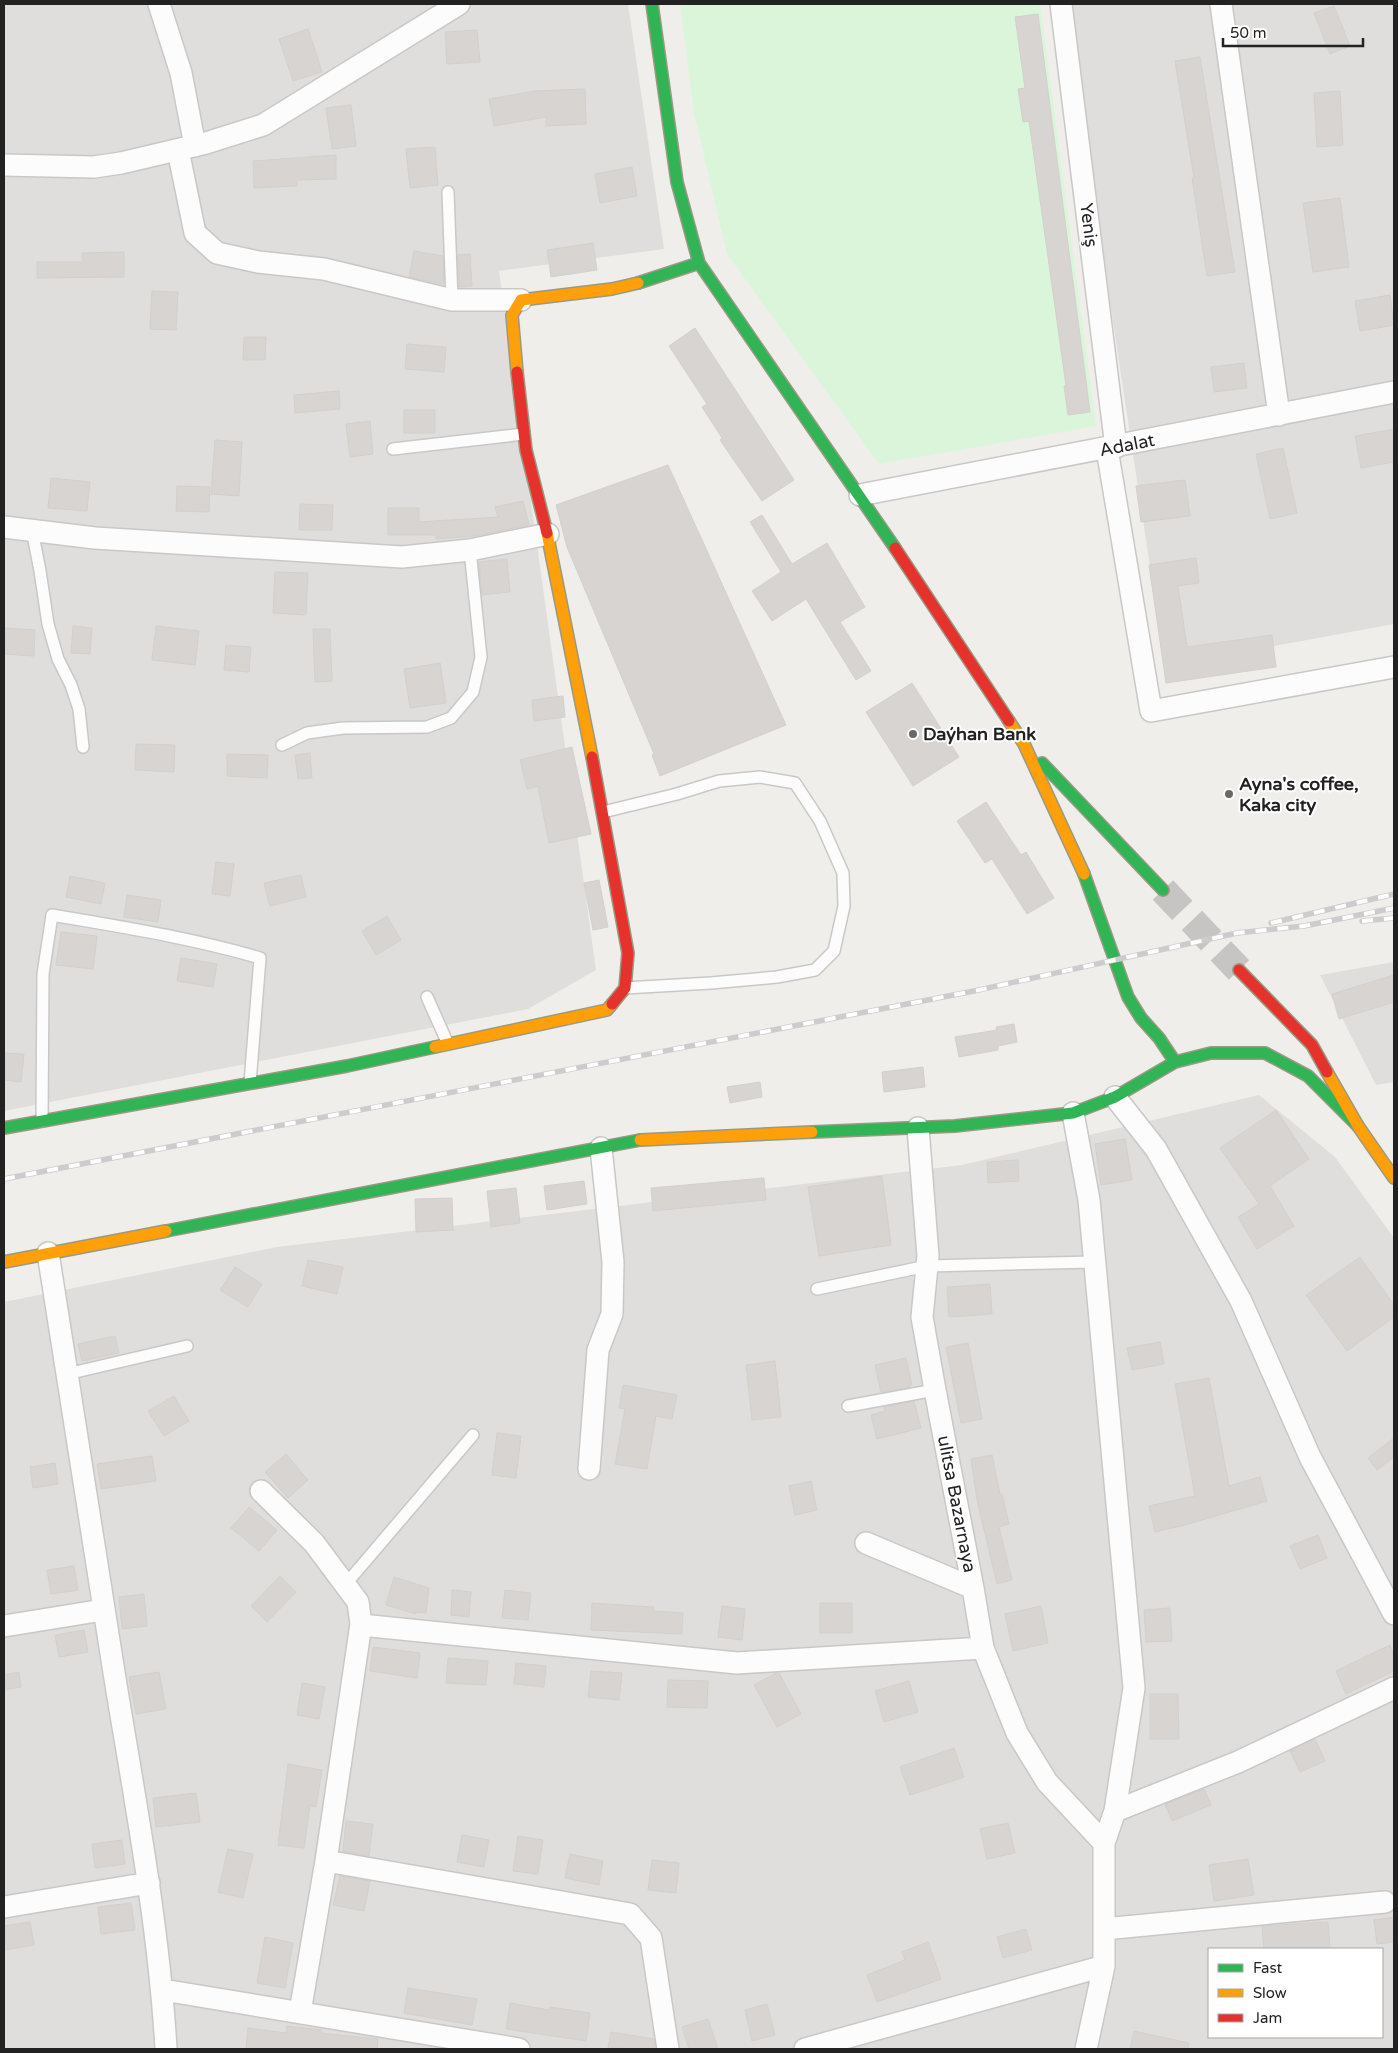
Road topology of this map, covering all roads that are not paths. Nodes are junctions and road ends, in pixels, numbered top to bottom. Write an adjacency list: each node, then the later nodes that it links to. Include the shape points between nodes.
1 (159, 4): 6 (street, via 181,73)
2 (459, 4): 6 (street, via 264,125)
3 (652, 4): 9 (street, via 677,182)
4 (1061, 4): 15 (street, Yeniş)
5 (1221, 4): 13 (street)
6 (186, 148): 7 (street, via 94,166); 10 (street, via 195,233 217,253 258,262 324,269)
7 (4, 165)
8 (448, 192): 10 (lane)
9 (699, 263): 11 (street, via 612,289); 17 (street)
10 (452, 300): 11 (street)
11 (521, 300): 14 (street, via 512,315)
12 (1394, 392): 13 (street, Adalat)
13 (1279, 415): 15 (street, Adalat)
14 (524, 434): 16 (lane); 20 (street)
15 (1111, 448): 17 (street, Adalat); 22 (street, Yeniş, via 1151,711)
16 (393, 449)
17 (860, 495): 23 (street)
18 (4, 527): 19 (street)
19 (32, 530): 21 (street, via 95,538 402,557); 25 (lane, via 48,624 58,659 79,708)
20 (548, 534): 21 (street); 26 (street)
21 (470, 550): 24 (lane, via 481,657 473,692 451,718 427,727 343,728 307,733)
22 (1394, 667)
23 (1024, 744): 27 (street); 32 (street, via 1086,879 1128,997)
24 (282, 745)
25 (83, 747)
26 (603, 812): 29 (street, via 628,954); 29 (lane, via 719,781 760,777 795,783 820,821 843,873 844,906 834,951 815,970 778,977)
27 (1163, 890)
28 (1239, 970): 37 (street, via 1312,1045)
29 (625, 988): 31 (street, via 607,1010)
30 (427, 996): 31 (lane)
31 (448, 1044): 33 (street)
32 (1175, 1062): 34 (street); 37 (street, via 1211,1053 1265,1053 1308,1076)
33 (250, 1083): 36 (street); 36 (lane, via 260,958 146,930 52,915 43,974)
34 (1115, 1097): 35 (street); 58 (street, via 1156,1149 1241,1302 1310,1457)
35 (1073, 1113): 39 (street); 44 (street, via 1089,1200)
36 (42, 1121): 38 (street)
37 (1358, 1126): 41 (street)
38 (4, 1128)
39 (918, 1128): 40 (street, via 645,1139); 45 (street, ulitsa Bazarnaya)
40 (601, 1148): 42 (street); 52 (street, via 613,1262 612,1314 598,1350)
41 (1394, 1178)
42 (48, 1253): 43 (street); 48 (street)
43 (4, 1262)
44 (1094, 1262): 45 (lane); 63 (street, via 1134,1688)
45 (927, 1266): 46 (lane); 49 (street, ulitsa Bazarnaya, via 922,1317)
46 (817, 1289)
47 (187, 1346): 48 (lane)
48 (66, 1374): 57 (street)
49 (934, 1390): 50 (lane); 56 (street, ulitsa Bazarnaya)
50 (848, 1406)
51 (473, 1435): 55 (lane)
52 (589, 1469)
53 (261, 1491): 55 (street, via 314,1543)
54 (866, 1543): 56 (street)
55 (345, 1585): 59 (street, via 358,1602)
56 (973, 1588): 61 (street, ulitsa Bazarnaya)
57 (103, 1610): 60 (street); 66 (street)
58 (1394, 1614)
59 (361, 1625): 61 (street, via 737,1663); 65 (street)
60 (4, 1626)
61 (982, 1648): 64 (street, ulitsa Bazarnaya, via 1017,1733 1047,1782)
62 (1394, 1688): 63 (street, via 1238,1762)
63 (1115, 1812): 64 (street)
64 (1104, 1843): 69 (street)
65 (326, 1861): 72 (street); 75 (street, via 630,1914 651,1938)
66 (148, 1883): 68 (street); 71 (street)
67 (1385, 1902): 69 (street)
68 (4, 1907)
69 (1104, 1929): 70 (street)
70 (1104, 1966): 76 (street); 77 (street)
71 (163, 1990): 72 (street); 73 (street)
72 (300, 2012): 74 (street)
73 (166, 2049)
74 (519, 2049)
75 (668, 2049)
76 (805, 2049)
77 (1086, 2049)

